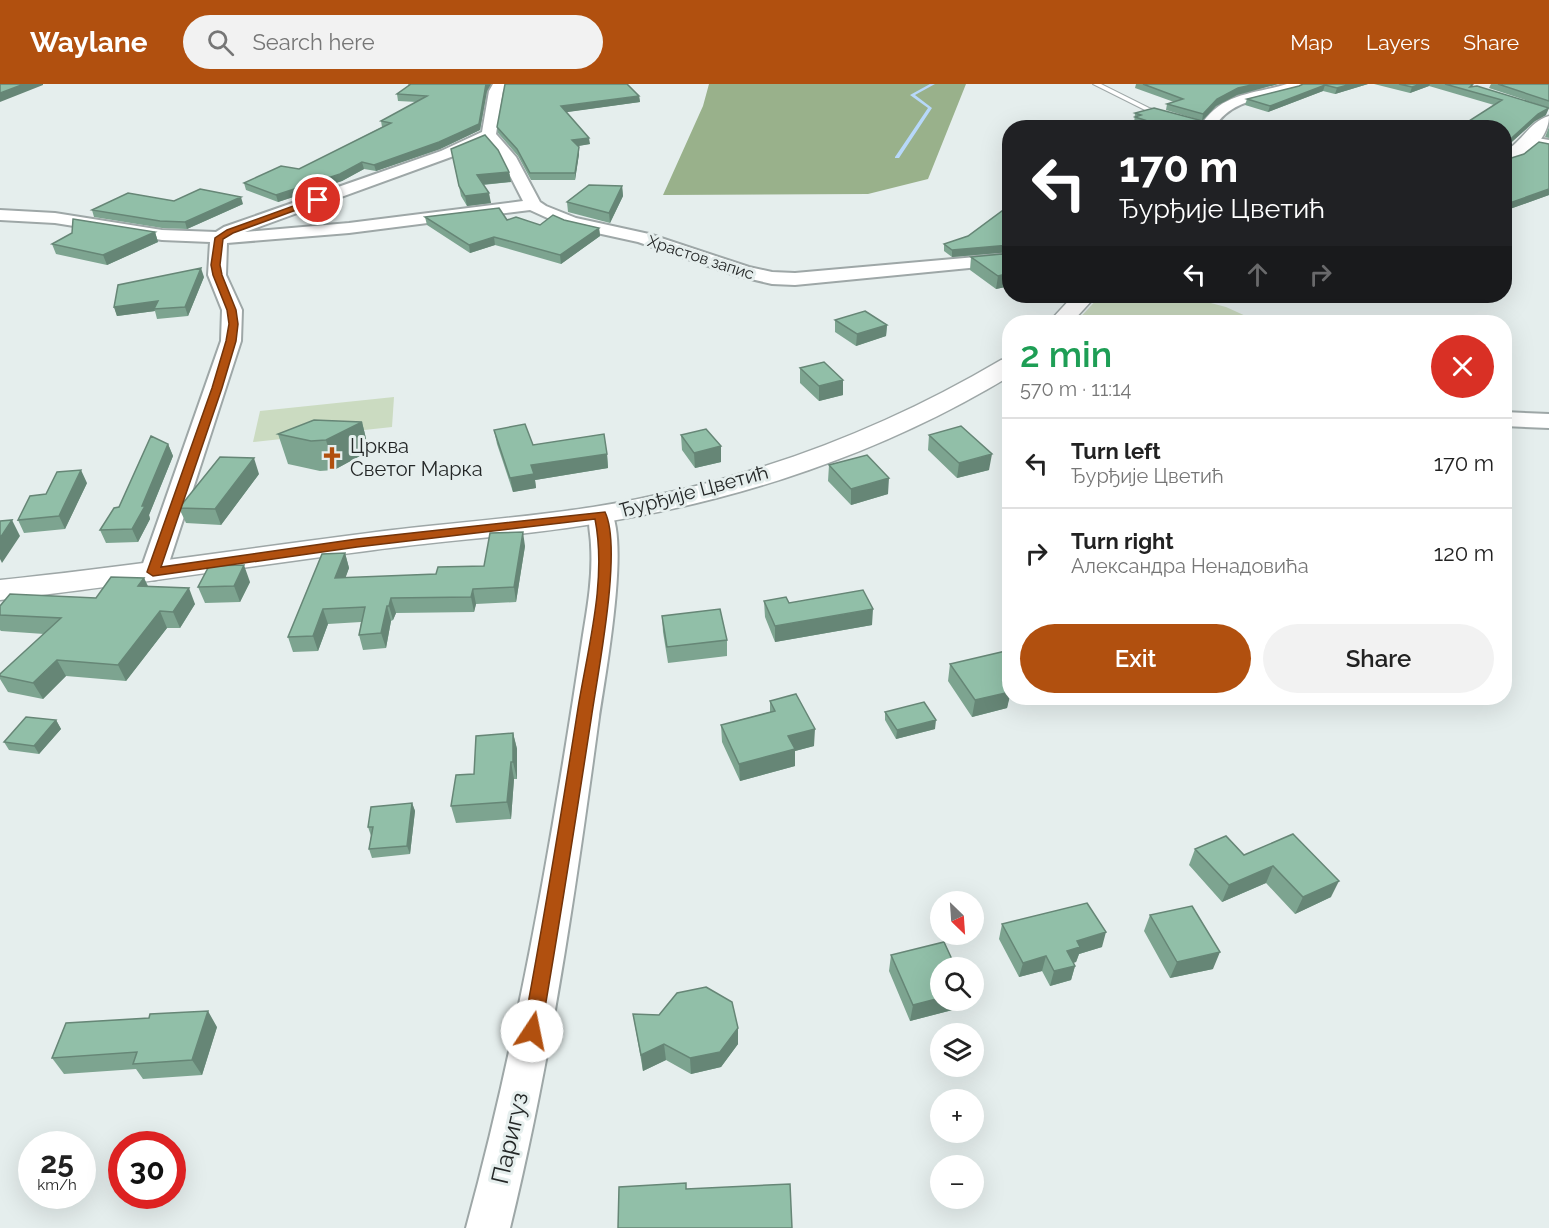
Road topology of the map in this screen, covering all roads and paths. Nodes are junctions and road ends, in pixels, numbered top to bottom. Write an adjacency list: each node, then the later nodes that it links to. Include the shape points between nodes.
1 (500, 84): 7 (street, via 496,91)
2 (1096, 84): 4 (lane, via 1146,109)
3 (1300, 84): 5 (street, via 1229,104)
4 (1185, 120)
5 (1210, 120)
6 (1549, 121): 8 (street, via 1536,129)
7 (494, 140): 11 (street); 13 (street, via 470,145 240,227)
8 (1531, 141): 9 (street); 10 (street)
9 (1549, 145)
10 (1512, 154)
11 (532, 205): 13 (street, via 349,228); 14 (street, Храстов запис, via 567,221 630,234 772,278 821,278)
12 (0, 215): 13 (street)
13 (219, 238): 21 (street, via 216,265 232,310 231,341)
14 (1002, 260)
15 (1078, 303): 16 (street)
16 (1067, 315)
17 (1002, 370): 20 (street, Ђурђије Цветић, via 853,444 716,489)
18 (1512, 419): 19 (street)
19 (1549, 421)
20 (601, 515): 21 (street, Ђурђије Цветић, via 357,543); 23 (street, Паригуз, via 603,594 582,735 511,1145)
21 (153, 572): 22 (street, Ђурђије Цветић)
22 (0, 590)
23 (488, 1228)

